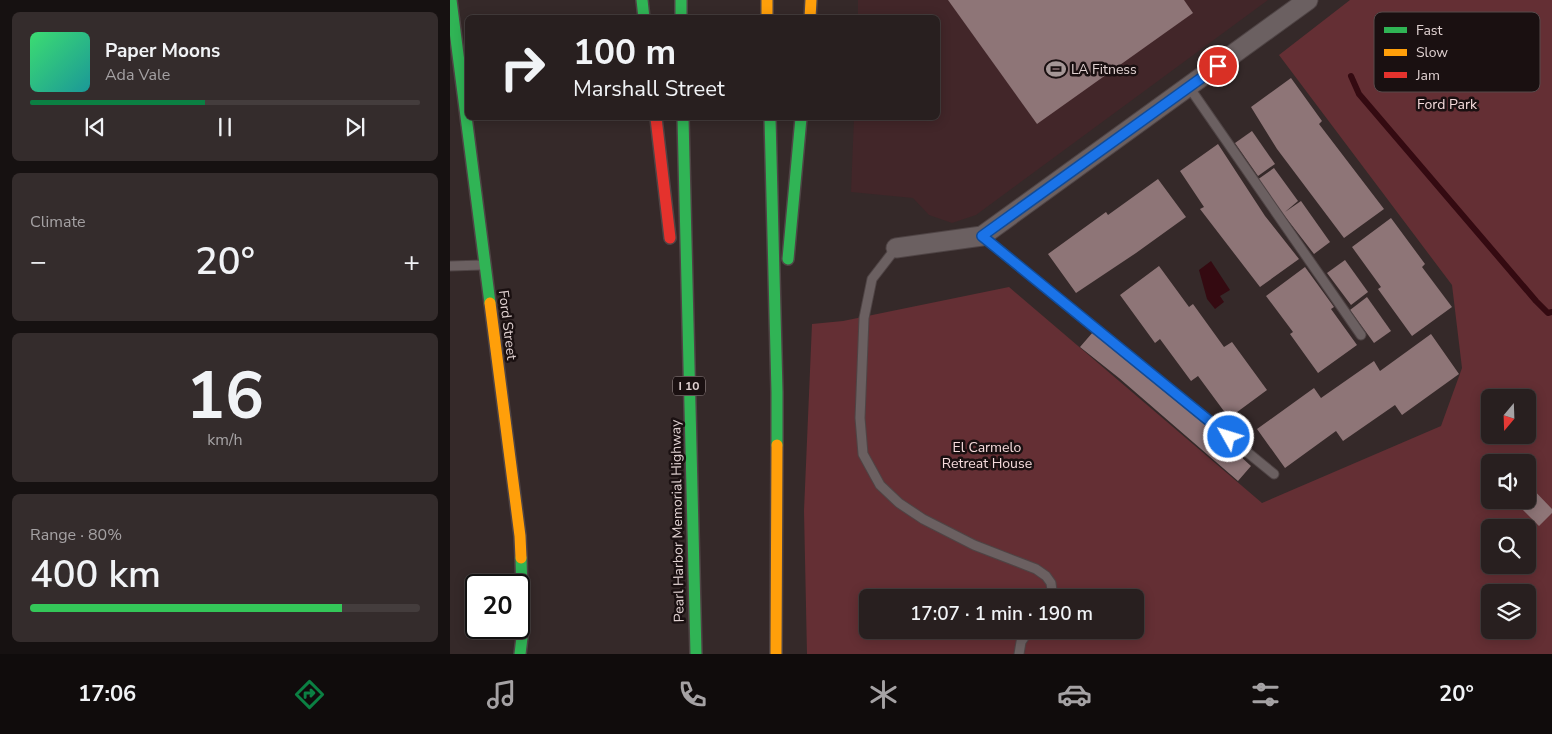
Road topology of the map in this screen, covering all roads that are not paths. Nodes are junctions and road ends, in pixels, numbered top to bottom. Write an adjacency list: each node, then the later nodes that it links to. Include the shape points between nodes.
1 (451, 0): 12 (main road, Ford Street)
2 (642, 0): 7 (main road)
3 (681, 0): 8 (main road)
4 (767, 0): 9 (main road)
5 (811, 0): 10 (main road)
6 (1308, 0): 11 (street)
7 (644, 15)
8 (681, 15)
9 (768, 15)
10 (810, 15)
11 (1189, 87): 18 (street); 24 (lane)
12 (465, 106)
13 (467, 120): 21 (main road, Ford Street)
14 (656, 120): 19 (main road)
15 (683, 120): 26 (main road, Pearl Harbor Memorial Highway / I 10)
16 (770, 120): 25 (main road)
17 (801, 120): 25 (main road)
18 (982, 236): 20 (street); 27 (lane)
19 (671, 245)
20 (896, 248): 28 (lane, via 872,279 864,318 860,418 863,454 880,485 898,504 974,545 1036,569 1046,576)
21 (486, 265): 22 (lane); 30 (main road, Ford Street, via 520,536)
22 (450, 266)
23 (676, 285): 26 (main road)
24 (1361, 335)
25 (777, 392): 32 (main road)
26 (689, 393): 31 (main road, Pearl Harbor Memorial Highway / I 10)
27 (1274, 474)
28 (1052, 589)
29 (1023, 639): 33 (lane)
30 (520, 654)
31 (696, 654)
32 (776, 654)
33 (1019, 654)

